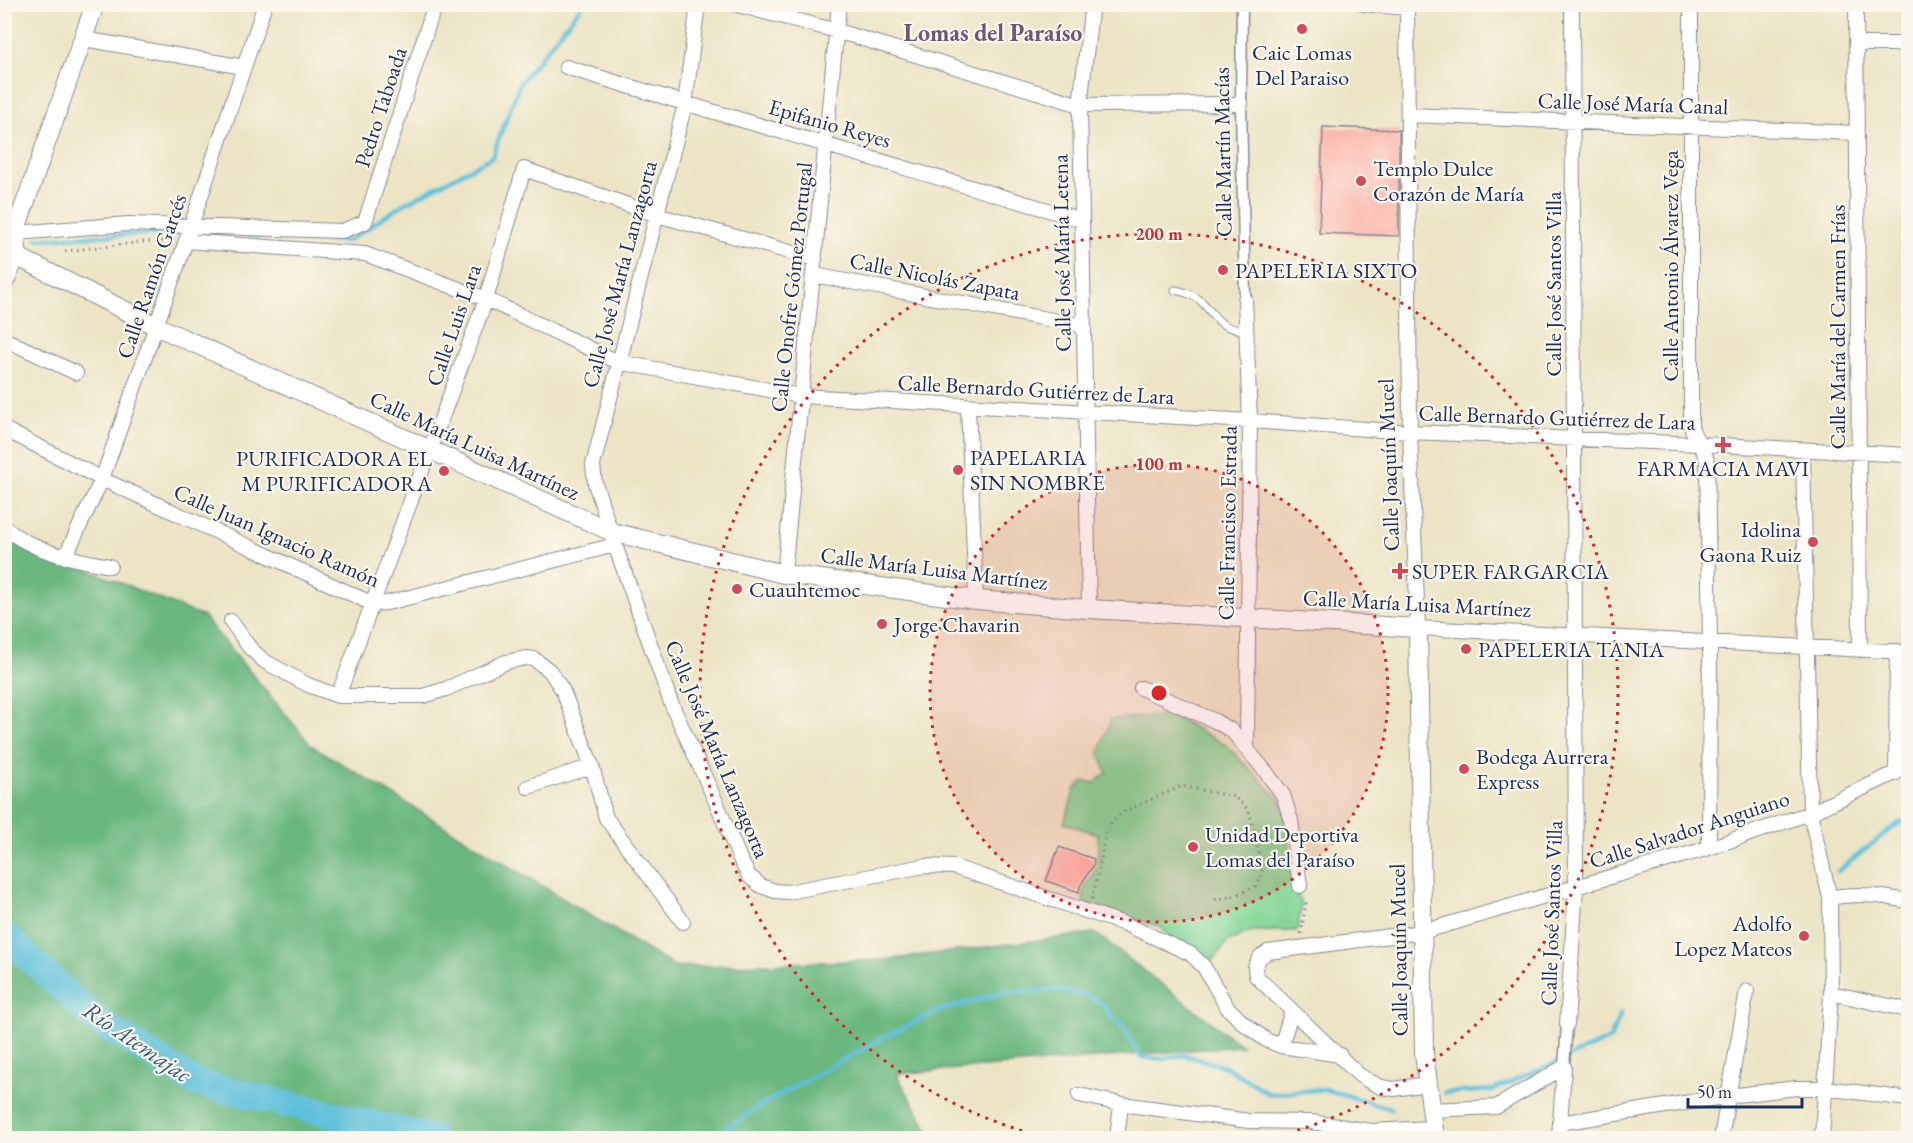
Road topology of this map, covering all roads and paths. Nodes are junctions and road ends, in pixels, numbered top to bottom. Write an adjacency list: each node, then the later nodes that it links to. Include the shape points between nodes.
1 (95, 4): 15 (street)
2 (265, 4): 18 (street, Calle Ramón Garcés)
3 (435, 4): 30 (street, Pedro Taboada, via 365,222 342,231)
4 (698, 4): 20 (street, Calle José María Lanzagorta)
5 (734, 4): 14 (street)
6 (839, 4): 14 (street, Calle Onofre Gómez Portugal)
7 (1092, 4): 22 (street, Calle José María Letena)
8 (1242, 4): 21 (street, Calle Martín Macías)
9 (1363, 4): 13 (street)
10 (1572, 4): 24 (street, Calle José Santos Villa)
11 (1691, 4): 25 (street, Calle Antonio Álvarez Vega)
12 (1857, 4): 16 (street, Calle María del Carmen Frías)
13 (1407, 6): 23 (street, Calle Joaquín Mucel)
14 (837, 31): 22 (street); 27 (street, Calle Onofre Gómez Portugal)
15 (84, 39): 18 (street); 31 (street)
16 (1857, 44): 17 (street); 26 (street, Calle María del Carmen Frías)
17 (1908, 44)
18 (244, 67): 30 (street, Calle Ramón Garcés)
19 (566, 67): 20 (street, Epifanio Reyes)
20 (685, 104): 27 (street, Epifanio Reyes); 28 (street, Calle José María Lanzagorta)
21 (1241, 104): 22 (street); 40 (street, Calle Martín Macías)
22 (1080, 105): 29 (street, Calle José María Letena)
23 (1408, 115): 24 (street, Calle José María Canal); 52 (street, Calle Joaquín Mucel)
24 (1573, 122): 25 (street, Calle José María Canal); 53 (street, Calle José Santos Villa)
25 (1691, 126): 26 (street, Calle José María Canal); 54 (street, Calle Antonio Álvarez Vega, via 1691,426)
26 (1857, 133): 57 (street, Calle María del Carmen Frías)
27 (826, 144): 29 (street, Epifanio Reyes); 35 (street, Calle Onofre Gómez Portugal)
28 (657, 215): 35 (street); 39 (street, Calle Luis Lara, via 524,169); 45 (street, Calle José María Lanzagorta)
29 (1082, 220): 42 (street, Calle José María Letena)
30 (192, 225): 31 (street, via 128,224); 32 (street, Calle Ramón Garcés)
31 (10, 233): 34 (street)
32 (186, 241): 33 (path); 39 (street, Calle Bernardo Gutiérrez de Lara, via 365,254); 41 (street, Calle Ramón Garcés)
33 (64, 251)
34 (18, 257): 37 (street); 41 (street, Calle María Luisa Martínez)
35 (815, 259): 36 (street, Calle Onofre Gómez Portugal)
36 (814, 274): 42 (street, Calle Nicolás Zapata); 47 (street, Calle Onofre Gómez Portugal)
37 (4, 288)
38 (1175, 290): 43 (lane, via 1200,301 1216,321)
39 (486, 299): 45 (street, Calle Bernardo Gutiérrez de Lara); 55 (street, Calle Luis Lara)
40 (1245, 299): 43 (street, Calle Francisco Estrada)
41 (156, 326): 55 (street, Calle María Luisa Martínez); 59 (street, Calle Ramón Garcés)
42 (1084, 326): 49 (street, Calle José María Letena)
43 (1246, 330): 50 (street, Calle Francisco Estrada)
44 (4, 339): 46 (street)
45 (618, 362): 47 (street, Calle Bernardo Gutiérrez de Lara); 61 (street, Calle José María Lanzagorta, via 593,465)
46 (76, 372)
47 (801, 396): 48 (street, Calle Bernardo Gutiérrez de Lara); 64 (street, Calle Onofre Gómez Portugal)
48 (968, 407): 49 (street, Calle Bernardo Gutiérrez de Lara); 65 (street)
49 (1084, 413): 50 (street, Calle Bernardo Gutiérrez de Lara); 67 (street, Calle José María Letena)
50 (1250, 421): 52 (street, Calle Bernardo Gutiérrez de Lara); 68 (street, Calle Francisco Estrada)
51 (4, 429): 59 (street, Calle Juan Ignacio Ramón)
52 (1410, 432): 53 (street, Calle Bernardo Gutiérrez de Lara); 70 (street, Calle Joaquín Mucel)
53 (1574, 440): 54 (street, Calle Bernardo Gutiérrez de Lara); 71 (street, Calle José Santos Villa)
54 (1700, 444): 56 (street, Calle Bernardo Gutiérrez de Lara); 72 (street, Calle Antonio Álvarez Vega, via 1707,460)
55 (430, 450): 61 (street, Calle María Luisa Martínez); 66 (street, Calle Luis Lara)
56 (1803, 450): 57 (street, Calle Bernardo Gutiérrez de Lara); 73 (street, Calle María del Carmen Frías)
57 (1858, 453): 58 (street, Calle Bernardo Gutiérrez de Lara); 74 (street, Calle María del Carmen Frías)
58 (1908, 455)
59 (102, 479): 62 (street, Calle Ramón Garcés); 66 (street, Calle Juan Ignacio Ramón)
60 (4, 527): 62 (street)
61 (614, 539): 64 (street, Calle María Luisa Martínez); 66 (street, Calle Juan Ignacio Ramón); 89 (street, Calle José María Lanzagorta, via 671,703 740,859 749,876 761,886 788,892 924,866 954,867)
62 (65, 557): 63 (street)
63 (110, 566)
64 (784, 574): 65 (street, Calle María Luisa Martínez)
65 (976, 600): 67 (street, Calle María Luisa Martínez)
66 (373, 604): 77 (street, Calle Luis Lara)
67 (1089, 609): 68 (street, Calle María Luisa Martínez)
68 (1247, 618): 70 (street, Calle María Luisa Martínez); 78 (street, Calle Francisco Estrada)
69 (231, 621): 77 (street, via 264,661)
70 (1418, 628): 71 (street, Calle María Luisa Martínez); 91 (street, Calle Joaquín Mucel)
71 (1575, 636): 72 (street, Calle María Luisa Martínez); 85 (street, Calle José Santos Villa)
72 (1710, 642): 73 (street, Calle María Luisa Martínez); 83 (street, Calle Antonio Álvarez Vega)
73 (1807, 647): 74 (street, Calle María Luisa Martínez); 82 (street, Calle María del Carmen Frías)
74 (1860, 650): 75 (street, Calle María Luisa Martínez)
75 (1903, 652): 80 (street)
76 (1141, 688): 78 (street, via 1215,721 1232,731)
77 (338, 696): 79 (street, via 423,696 506,662 534,658 550,671 563,691)
78 (1246, 749): 84 (street, via 1283,795 1291,820)
79 (592, 766): 81 (street); 90 (street, via 606,818)
80 (1902, 770): 82 (street, Calle Salvador Anguiano)
81 (528, 787)
82 (1810, 813): 83 (street, Calle Salvador Anguiano); 86 (street, Calle María del Carmen Frías)
83 (1709, 848): 85 (street, Calle Salvador Anguiano)
84 (1300, 886): 92 (path, via 1306,903)
85 (1576, 887): 91 (street, Calle Salvador Anguiano); 97 (street, Calle José Santos Villa)
86 (1830, 898): 88 (street, via 1866,894); 94 (street, Calle María del Carmen Frías)
87 (1213, 900): 89 (path, via 1255,888 1261,879 1262,865 1249,810 1234,797 1182,786 1113,820 1105,833)
88 (1908, 901)
89 (1089, 912): 98 (street, Calle José María Lanzagorta, via 1191,954 1204,967 1234,1015 1266,1040)
90 (683, 922)
91 (1422, 932): 92 (street, Calle Salvador Anguiano); 101 (street, Calle Joaquín Mucel)
92 (1299, 947): 96 (street, via 1268,952 1255,967 1257,976)
93 (1747, 991): 104 (street)
94 (1831, 993): 95 (street); 102 (street, Calle María del Carmen Frías)
95 (1908, 1010)
96 (1292, 1011): 98 (street); 99 (street)
97 (1567, 1024): 100 (street, Calle José Santos Villa)
98 (1281, 1046): 99 (street, Calle José María Lanzagorta)
99 (1340, 1055): 101 (street, via 1359,1075 1381,1087)
100 (1564, 1067): 107 (street, Calle José Santos Villa); 108 (street, via 1496,1107)
101 (1427, 1084): 108 (street, Calle Joaquín Mucel)
102 (1826, 1088): 104 (street); 105 (street); 114 (street, Calle María del Carmen Frías)
103 (1079, 1095): 106 (street)
104 (1728, 1096): 107 (street); 113 (street)
105 (1908, 1099)
106 (1121, 1104): 109 (street, via 1249,1121 1311,1122); 110 (street)
107 (1560, 1123): 112 (street, Calle José Santos Villa)
108 (1433, 1125): 109 (street)
109 (1371, 1131): 111 (street)
110 (1117, 1138)
111 (1331, 1138)
112 (1559, 1138)
113 (1721, 1138)
114 (1822, 1138)

